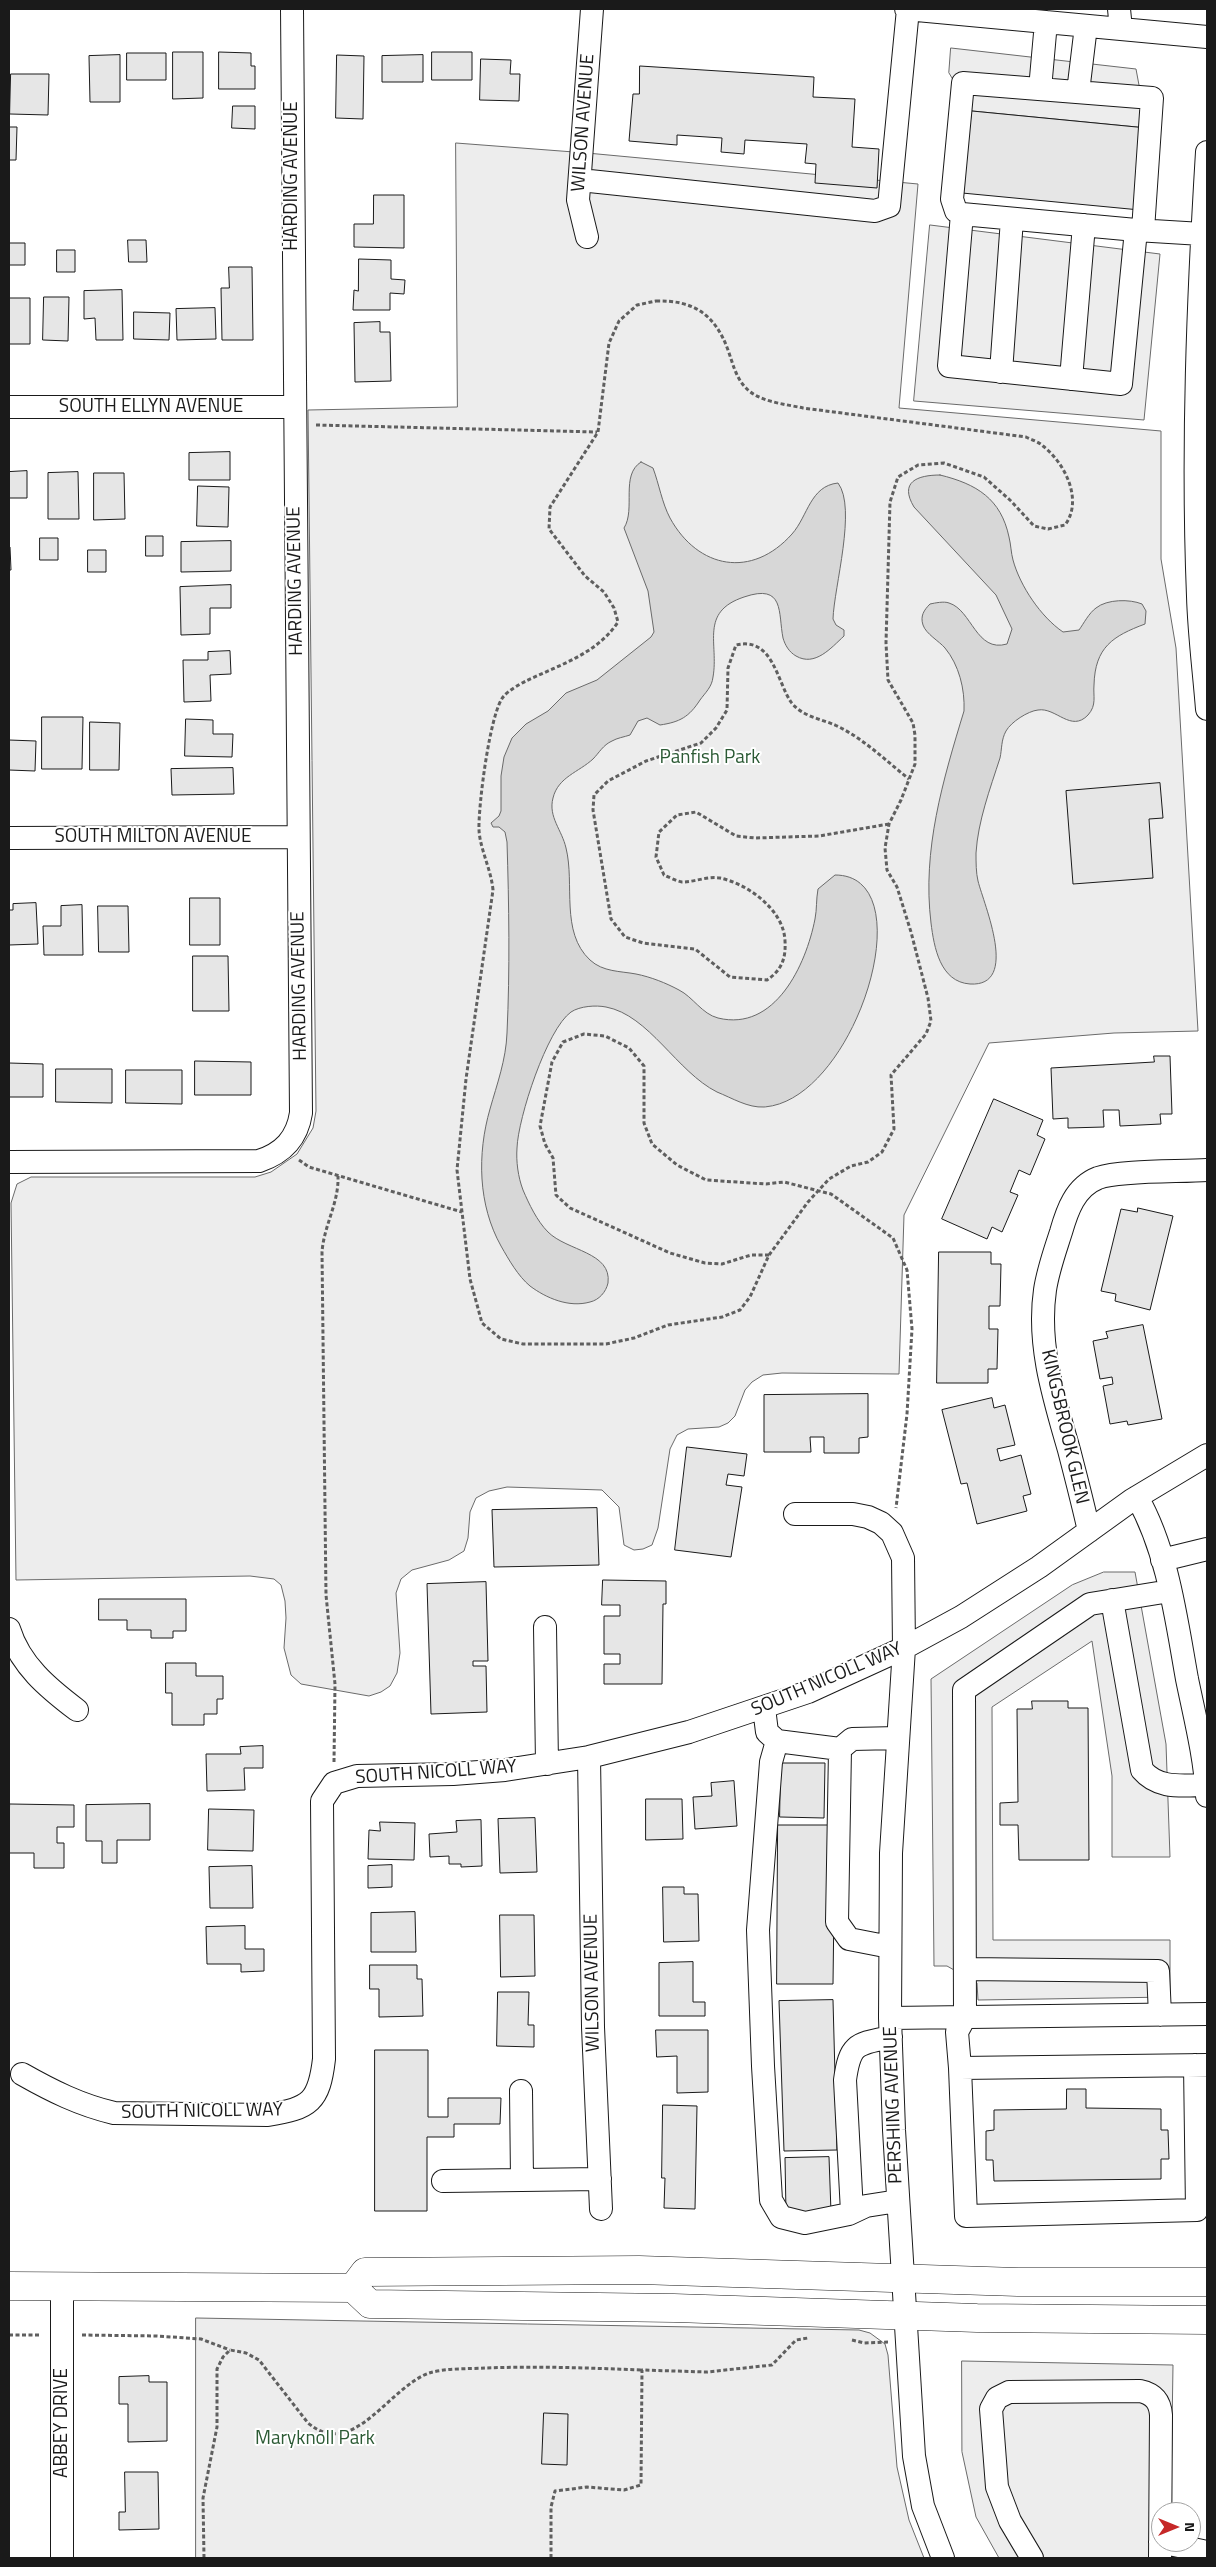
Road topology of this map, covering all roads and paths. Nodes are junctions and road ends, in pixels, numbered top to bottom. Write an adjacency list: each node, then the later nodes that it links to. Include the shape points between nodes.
1 (292, 9): 22 (street, HARDING AVENUE)
2 (592, 9): 11 (street, WILSON AVENUE)
3 (912, 9): 5 (street); 11 (street, via 889,206 875,211)
4 (1120, 19): 6 (street); 7 (street)
5 (1046, 22): 6 (street); 8 (street)
6 (1086, 26): 9 (street)
7 (1207, 37)
8 (1040, 89): 9 (street); 13 (street, via 963,83 952,199 956,211)
9 (1078, 92): 16 (street, via 1152,98)
10 (1207, 152): 12 (street)
11 (580, 180): 17 (street, WILSON AVENUE, via 578,200)
12 (1206, 199): 18 (street)
13 (962, 214): 14 (street); 19 (street, via 949,366)
14 (1012, 219): 15 (street); 19 (street)
15 (1084, 225): 16 (street); 20 (street)
16 (1139, 230): 18 (street); 20 (street, via 1121,384)
17 (587, 237)
18 (1203, 248): 25 (street, via 1196,415)
19 (1001, 372): 20 (street)
20 (1071, 379)
21 (9, 407): 22 (street, SOUTH ELLYN AVENUE)
22 (294, 407): 23 (street, HARDING AVENUE)
23 (294, 431): 24 (path, via 310,425); 29 (street, HARDING AVENUE)
24 (598, 432): 27 (path, via 609,342 619,321 637,305 677,300 699,308 715,326 728,349 734,371 747,389 768,401 1026,437 1049,452 1058,463 1074,498 1072,515 1064,525 1048,530 1034,526 984,477 944,463 918,464 898,477 890,502 886,643 888,680 914,723 915,764); 36 (path, via 550,507 549,530 585,576 604,592 618,622 609,635 589,650 503,696 495,714 488,751 479,831 491,873 492,890 457,1170)
25 (1202, 595): 26 (street)
26 (1207, 703)
27 (909, 779): 28 (path); 28 (path, via 860,738 810,716 792,703 778,669 761,650 746,643 736,645 728,668 727,710 716,728 701,742 646,761 608,781 594,795 593,810 611,919 625,937 643,943 695,949 730,977 767,980 779,972 786,953 785,932 770,906 745,888 720,878 681,882 664,875 656,857 659,832 677,816 696,812 736,836 755,838 819,836)
28 (889, 824): 35 (path, via 884,848 887,870 897,887 911,932 931,1021 926,1034 891,1075 894,1129 882,1152 868,1162 851,1166 829,1179)
29 (298, 837): 30 (street, SOUTH MILTON AVENUE); 31 (street, HARDING AVENUE, via 301,1113 299,1128)
30 (9, 838)
31 (284, 1148): 32 (street, via 272,1157 245,1163); 34 (path, via 309,1167)
32 (9, 1162)
33 (1207, 1170): 41 (street, KINGSBROOK GLEN, via 1114,1175 1098,1178 1085,1186 1074,1198 1066,1216 1048,1271 1044,1292 1044,1347 1048,1374)
34 (338, 1176): 36 (path); 59 (path, via 336,1204 326,1225 322,1252 326,1595 335,1684)
35 (818, 1192): 37 (path); 37 (path, via 784,1182 706,1180 677,1165 652,1144 644,1123 644,1066 629,1048 598,1035 584,1034 563,1042 552,1062 540,1126 553,1158 556,1195 570,1208 670,1253 705,1264 722,1264 751,1255); 42 (path, via 831,1194 893,1238 907,1270 912,1329 902,1474)
36 (462, 1212): 37 (path, via 470,1279 482,1323 501,1339 524,1344 606,1344 668,1325 722,1317 740,1310 750,1297)
37 (770, 1255)
38 (1207, 1455): 39 (street, SOUTH NICOLL WAY)
39 (1137, 1497): 41 (street, SOUTH NICOLL WAY); 44 (street, via 1149,1518)
40 (795, 1514): 42 (street, via 853,1514 881,1523)
41 (1090, 1531): 49 (street, SOUTH NICOLL WAY, via 992,1599)
42 (892, 1533): 49 (street, PERSHING AVENUE, via 903,1558)
43 (1207, 1547): 44 (street)
44 (1162, 1560): 45 (street)
45 (1170, 1591): 46 (street); 50 (street)
46 (1112, 1600): 60 (street, via 1142,1770 1160,1784); 62 (street, via 1090,1604 964,1690)
47 (545, 1628): 58 (street)
48 (9, 1629): 52 (street, via 13,1644 41,1682)
49 (904, 1648): 51 (street, SOUTH NICOLL WAY); 53 (street, PERSHING AVENUE)
50 (1198, 1682): 54 (street)
51 (764, 1708): 55 (street, via 767,1732); 57 (street, SOUTH NICOLL WAY, via 689,1732)
52 (77, 1710)
53 (898, 1738): 56 (street, via 852,1739); 61 (street, PERSHING AVENUE, via 891,1853)
54 (1203, 1739): 60 (street)
55 (777, 1741): 56 (street); 76 (street, via 770,1772 758,1930 771,2200 781,2217 805,2223)
56 (840, 1749): 61 (street, via 837,1922 848,1939)
57 (589, 1757): 58 (street, SOUTH NICOLL WAY); 71 (street, WILSON AVENUE, via 593,2018)
58 (547, 1764): 59 (street, SOUTH NICOLL WAY, via 453,1774 357,1776)
59 (334, 1783): 69 (street, SOUTH NICOLL WAY, via 322,1800 324,2059 321,2084 310,2102 292,2111 268,2115 114,2114 58,2094)
60 (1207, 1790)
61 (890, 1947): 66 (street, PERSHING AVENUE)
62 (965, 1969): 64 (street, via 1158,1971); 65 (street)
63 (1207, 2014): 64 (street)
64 (1160, 2015): 65 (street)
65 (965, 2017): 66 (street); 68 (street, via 956,2032)
66 (890, 2027): 74 (street, PERSHING AVENUE); 76 (street, via 860,2044 848,2058 846,2080)
67 (1201, 2065): 68 (street); 68 (street, via 1197,2210 966,2216)
68 (960, 2068)
69 (22, 2074)
70 (521, 2091): 72 (street)
71 (600, 2179): 72 (street); 75 (street, WILSON AVENUE)
72 (522, 2180): 73 (street)
73 (443, 2181)
74 (898, 2201): 76 (street, via 866,2206); 77 (street, PERSHING AVENUE)
75 (601, 2209)
76 (852, 2212)
77 (903, 2279): 78 (main road); 81 (main road, via 638,2270 458,2270 365,2272); 83 (street, PERSHING AVENUE)
78 (1207, 2282)
79 (9, 2286): 80 (main road)
80 (62, 2287): 81 (main road); 85 (street, ABBEY DRIVE)
81 (353, 2288): 83 (main road, via 370,2304 664,2308)
82 (1207, 2320): 83 (main road)
83 (906, 2329): 87 (path, via 864,2343); 94 (street, PERSHING AVENUE, via 917,2478 923,2506)
84 (9, 2335): 85 (path)
85 (62, 2335): 88 (path, via 201,2339); 91 (street, ABBEY DRIVE)
86 (817, 2338): 89 (path, via 796,2340 772,2364 707,2372)
87 (845, 2339)
88 (230, 2350): 89 (path, via 259,2360 308,2423 318,2432 330,2435 346,2433 360,2426 406,2385 430,2373 471,2368 547,2366); 92 (path, via 217,2369 217,2427 204,2498)
89 (642, 2370): 93 (path, via 641,2485 624,2490 587,2486 556,2491 551,2507)
90 (1160, 2502): 95 (street, via 1160,2408 1153,2396 1140,2391 1009,2392 997,2398 990,2409 997,2486 1010,2521)
91 (62, 2558)
92 (204, 2558)
93 (551, 2558)
94 (943, 2558)
95 (1032, 2558)

